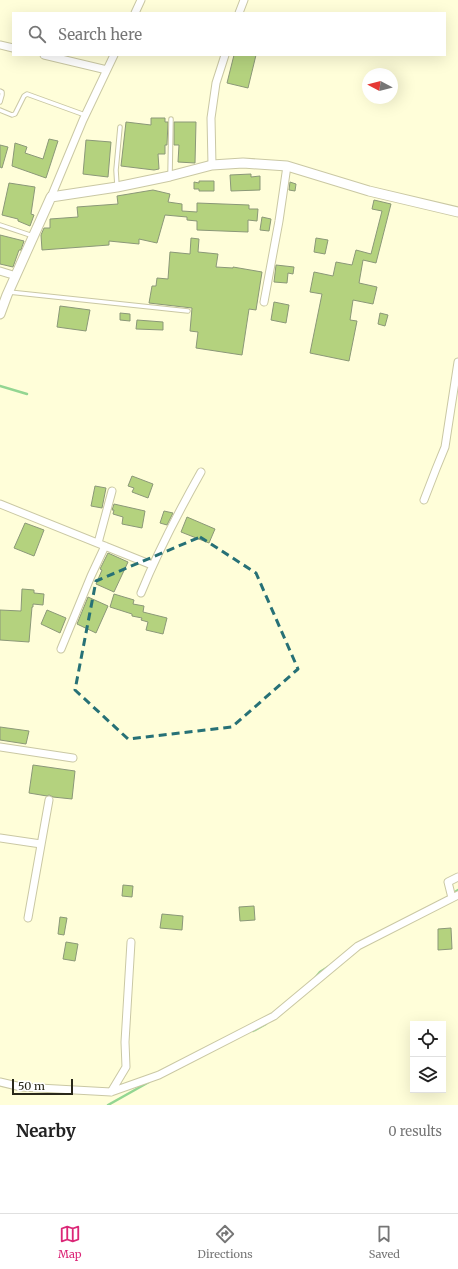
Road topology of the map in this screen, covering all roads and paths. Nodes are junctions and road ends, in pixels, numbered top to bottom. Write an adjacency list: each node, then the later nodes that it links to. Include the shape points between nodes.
1 (141, 0): 3 (street)
2 (244, 0): 4 (street)
3 (135, 12)
4 (239, 12)
5 (0, 44): 6 (street)
6 (12, 48)
7 (48, 56): 10 (street)
8 (114, 56): 10 (street)
9 (225, 56): 17 (street, via 216,83 211,118)
10 (107, 70): 14 (street)
11 (0, 91): 12 (lane)
12 (0, 102)
13 (0, 110): 14 (lane, via 15,114 27,94)
14 (86, 115): 21 (street)
15 (171, 119): 19 (lane)
16 (120, 127): 20 (lane)
17 (212, 165): 18 (street, via 243,163); 19 (street)
18 (287, 166): 22 (street, via 369,191); 28 (street)
19 (170, 176): 20 (street)
20 (117, 187): 21 (street)
21 (51, 197): 24 (street)
22 (458, 212)
23 (0, 225): 24 (lane)
24 (34, 236): 26 (street)
25 (0, 271): 26 (street)
26 (16, 276): 27 (street)
27 (8, 292): 29 (lane); 30 (street)
28 (264, 302)
29 (188, 311)
30 (0, 314)
31 (458, 362): 34 (street, via 446,447)
32 (201, 472): 37 (street)
33 (112, 491): 36 (street)
34 (424, 500)
35 (0, 504): 36 (street)
36 (101, 544): 37 (street); 39 (street, via 91,576)
37 (152, 565): 38 (street)
38 (141, 593)
39 (61, 649)
40 (0, 747): 41 (street)
41 (73, 758)
42 (49, 800): 44 (street)
43 (0, 838): 44 (street)
44 (41, 844): 47 (street)
45 (458, 877): 46 (street, via 448,882)
46 (454, 897): 50 (street, via 358,946 276,1015 159,1075)
47 (28, 918)
48 (131, 942): 50 (street, via 126,1066)
49 (0, 1082): 50 (street, via 21,1087)
50 (111, 1092)

